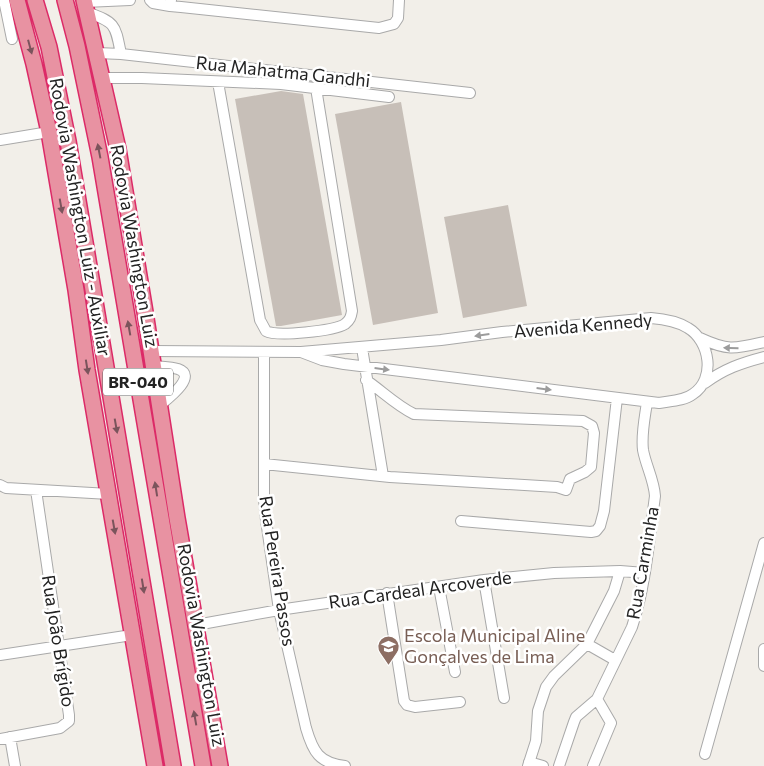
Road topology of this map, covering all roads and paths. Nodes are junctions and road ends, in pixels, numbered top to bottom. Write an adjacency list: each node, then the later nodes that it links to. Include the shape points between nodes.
1 (11, 0): 9 (street); 17 (highway, Rodovia Washington Luiz - Auxiliar, one-way to 17, via 34,64)
2 (35, 0): 65 (highway, BR-040, one-way to 65, via 49,47 68,141)
3 (65, 0): 47 (highway, Rodovia Washington Luiz / BR-040, one-way to 3, via 100,157)
4 (130, 0): 8 (street)
5 (150, 0): 7 (street, via 153,3)
6 (399, 0): 7 (street, via 398,18 394,24 379,28)
7 (170, 3)
8 (85, 5): 10 (highway); 11 (street, via 114,26)
9 (12, 39)
10 (97, 53): 11 (street, Rua Mahatma Gandhi); 12 (highway)
11 (121, 54): 15 (street, Rua Mahatma Gandhi)
12 (102, 78): 13 (street); 22 (highway, via 118,150)
13 (218, 82): 14 (street); 14 (street, via 260,320 266,331 276,334 334,329 351,319)
14 (316, 88): 16 (street)
15 (470, 93)
16 (389, 97)
17 (49, 132): 18 (street); 37 (highway, Rodovia Washington Luiz - Auxiliar, one-way to 37)
18 (0, 140)
19 (700, 338): 20 (street, Avenida Kennedy, one-way to 19, via 737,349); 21 (street, Avenida Kennedy, one-way to 21, via 689,328 670,320 651,318); 29 (street, via 708,368)
20 (764, 342)
21 (362, 348): 24 (street, Avenida Kennedy); 27 (street)
22 (152, 351): 23 (street, Avenida Kennedy); 26 (highway)
23 (264, 352): 24 (street, Avenida Kennedy); 33 (street, Rua Pereira Passos)
24 (301, 352): 27 (street, Avenida Kennedy, via 327,361)
25 (764, 357): 29 (street, Avenida Kennedy, via 721,371)
26 (154, 366): 32 (highway); 32 (street, via 176,368 185,375 183,383)
27 (364, 367): 28 (street); 30 (street, Avenida Kennedy, one-way to 30)
28 (366, 380): 34 (street); 34 (street, via 414,414 583,420 592,426 594,433 591,467 570,479 566,490)
29 (705, 383): 31 (street, Avenida Kennedy, via 682,399)
30 (617, 398): 31 (street, Avenida Kennedy); 39 (street, via 604,511 596,531)
31 (647, 402): 42 (street, Rua Carminha, via 643,450 655,496)
32 (159, 406): 38 (highway)
33 (264, 464): 34 (street); 46 (street, Rua Pereira Passos, via 266,520)
34 (383, 476)
35 (0, 485): 36 (street)
36 (36, 490): 37 (street); 51 (street, Rua João Brígido)
37 (108, 494): 49 (highway, Rodovia Washington Luiz - Auxiliar, one-way to 49)
38 (177, 518): 47 (highway); 48 (highway)
39 (461, 521)
40 (764, 543): 61 (street)
41 (620, 571): 42 (street, Rua Cardeal Arcoverde); 43 (street, Rua Cardeal Arcoverde); 50 (street, via 614,591)
42 (645, 572): 54 (street, Rua Carminha, via 632,627)
43 (484, 580): 44 (street, Rua Cardeal Arcoverde); 57 (street)
44 (439, 587): 45 (street, Rua Cardeal Arcoverde); 56 (street)
45 (387, 593): 46 (street, Rua Cardeal Arcoverde); 59 (street, via 404,701 415,707)
46 (279, 610): 48 (street, Rua Cardeal Arcoverde); 68 (street, Rua Pereira Passos, via 312,747 330,764)
47 (178, 617): 66 (highway, Rodovia Washington Luiz / BR-040, one-way to 47)
48 (196, 625): 67 (highway)
49 (132, 635): 51 (street); 64 (highway, Rodovia Washington Luiz - Auxiliar)
50 (587, 644): 54 (street); 62 (street, via 546,687 538,711 536,741)
51 (59, 646): 53 (street); 60 (street, Rua João Brígido, via 69,721 60,728)
52 (764, 649): 55 (street)
53 (0, 655)
54 (615, 660): 58 (street, Rua Carminha)
55 (764, 666)
56 (456, 672)
57 (504, 698)
58 (597, 699): 70 (street, Rua Carminha, via 576,717); 71 (street, via 611,723)
59 (460, 702)
60 (5, 738): 63 (street)
61 (705, 754)
62 (529, 764): 69 (street)
63 (15, 766)
64 (155, 766)
65 (173, 766)
66 (203, 766)
67 (220, 766)
68 (345, 766)
69 (543, 766)
70 (559, 766)
71 (593, 766)

